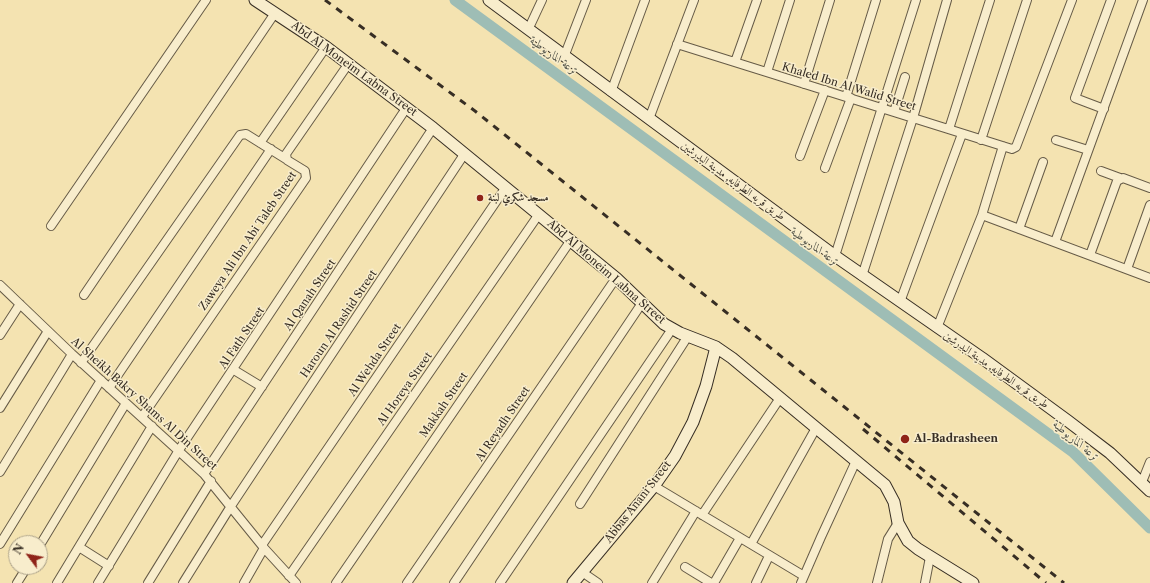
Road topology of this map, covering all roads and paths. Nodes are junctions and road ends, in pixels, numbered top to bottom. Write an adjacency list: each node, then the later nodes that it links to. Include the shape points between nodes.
1 (206, 0): 59 (street)
2 (255, 0): 19 (main road, Abd Al Moneim Labna Street)
3 (542, 0): 20 (street)
4 (586, 0): 23 (street)
5 (644, 0): 30 (street)
6 (694, 0): 21 (street)
7 (757, 0): 24 (street)
8 (790, 0): 26 (street)
9 (830, 0): 28 (street)
10 (876, 0): 31 (street)
11 (916, 0): 33 (street)
12 (947, 0): 36 (street)
13 (990, 0): 39 (street)
14 (1027, 0): 41 (street)
15 (1072, 0): 44 (street, Khaled Ibn Al Walid Street, via 1015,148)
16 (1111, 0): 34 (street, via 1075,98)
17 (1143, 0): 34 (street)
18 (495, 2): 20 (main road, طريق قريه الطرفايه, مدينة البدرشين)
19 (275, 13): 22 (main road, Abd Al Moneim Labna Street); 70 (street)
20 (528, 30): 23 (main road, طريق قريه الطرفايه, مدينة البدرشين)
21 (677, 44): 24 (street, Khaled Ibn Al Walid Street); 37 (street)
22 (326, 47): 25 (main road, Abd Al Moneim Labna Street); 43 (street)
23 (564, 57): 30 (main road, طريق قريه الطرفايه, مدينة البدرشين)
24 (735, 62): 26 (street, Khaled Ibn Al Walid Street)
25 (349, 63): 32 (main road, Abd Al Moneim Labna Street); 49 (street, Zaweya Ali Ibn Abi Taleb Street, via 286,154)
26 (767, 72): 28 (street, Khaled Ibn Al Walid Street)
27 (905, 77): 35 (street)
28 (804, 84): 29 (street, Khaled Ibn Al Walid Street)
29 (825, 90): 31 (street, Khaled Ibn Al Walid Street); 48 (street)
30 (611, 92): 37 (main road, طريق قريه الطرفايه, مدينة البدرشين)
31 (848, 98): 33 (street, Khaled Ibn Al Walid Street); 51 (street)
32 (407, 107): 38 (main road, Abd Al Moneim Labna Street); 82 (street, Al Fath Street)
33 (882, 108): 35 (street, Khaled Ibn Al Walid Street); 64 (street)
34 (1104, 109): 46 (street)
35 (894, 112): 36 (street, Khaled Ibn Al Walid Street)
36 (913, 118): 39 (street, Khaled Ibn Al Walid Street); 66 (street)
37 (649, 120): 64 (main road, طريق قريه الطرفايه, مدينة البدرشين)
38 (433, 128): 47 (main road, Abd Al Moneim Labna Street); 84 (street, Al Qanah Street)
39 (948, 129): 40 (street, Khaled Ibn Al Walid Street)
40 (962, 134): 41 (street, Khaled Ibn Al Walid Street); 71 (street)
41 (981, 140): 44 (street, Khaled Ibn Al Walid Street)
42 (1056, 140): 46 (street)
43 (260, 143): 45 (street); 81 (street, via 246,134 240,135)
44 (1003, 146): 58 (street)
45 (271, 150): 49 (street); 85 (street)
46 (1088, 150): 62 (street)
47 (465, 153): 54 (main road, Abd Al Moneim Labna Street); 102 (street, Haroun Al Rashid Street)
48 (800, 156)
49 (286, 158): 89 (street, Zaweya Ali Ibn Abi Taleb Street, via 305,171 306,178)
50 (1043, 162): 60 (street)
51 (825, 168)
52 (1101, 171): 53 (street)
53 (1120, 178): 55 (street); 63 (street, via 1115,183)
54 (506, 187): 57 (main road, Abd Al Moneim Labna Street); 109 (street, Al Wehda Street)
55 (1150, 187)
56 (1150, 205): 65 (street)
57 (539, 214): 61 (main road, Abd Al Moneim Labna Street); 117 (street, Al Horeya Street)
58 (982, 215): 60 (street); 74 (street)
59 (51, 226)
60 (1019, 229): 62 (street)
61 (572, 240): 67 (main road, Abd Al Moneim Labna Street); 123 (street, Makkah Street)
62 (1055, 242): 63 (street)
63 (1090, 255): 65 (street)
64 (835, 256): 66 (main road, طريق قريه الطرفايه, مدينة البدرشين)
65 (1127, 269): 68 (street)
66 (862, 276): 71 (main road, طريق قريه الطرفايه, مدينة البدرشين)
67 (616, 278): 72 (main road, Abd Al Moneim Labna Street); 124 (street, Al Reyadh Street)
68 (1150, 278)
69 (0, 285): 73 (street, Al Sheikh Bakry Shams Al Din Street)
70 (84, 295)
71 (900, 302): 74 (main road, طريق قريه الطرفايه, مدينة البدرشين)
72 (642, 303): 75 (main road, Abd Al Moneim Labna Street); 125 (street)
73 (20, 304): 76 (street, Al Sheikh Bakry Shams Al Din Street); 77 (street)
74 (937, 328): 98 (main road, طريق قريه الطرفايه, مدينة البدرشين, via 1068,421 1110,453)
75 (672, 329): 78 (main road, Abd Al Moneim Labna Street); 126 (street)
76 (48, 331): 80 (street, Al Sheikh Bakry Shams Al Din Street); 88 (street)
77 (0, 335)
78 (688, 336): 79 (main road, Abd Al Moneim Labna Street); 101 (street)
79 (716, 347): 86 (main road, Abd Al Moneim Labna Street); 99 (main road, Abbas Anani Street, via 693,422 675,456)
80 (72, 354): 81 (street, Al Sheikh Bakry Shams Al Din Street); 95 (street)
81 (81, 363): 83 (street, Al Sheikh Bakry Shams Al Din Street)
82 (234, 370): 84 (street); 92 (street, Al Fath Street)
83 (101, 380): 85 (street, Al Sheikh Bakry Shams Al Din Street); 107 (street)
84 (262, 387): 96 (street, Al Qanah Street)
85 (109, 388): 87 (street, Al Sheikh Bakry Shams Al Din Street)
86 (780, 398): 91 (main road, Abd Al Moneim Labna Street); 103 (street)
87 (126, 403): 89 (street, Al Sheikh Bakry Shams Al Din Street); 105 (street)
88 (0, 408)
89 (142, 417): 90 (street, Al Sheikh Bakry Shams Al Din Street)
90 (152, 426): 92 (street, Al Sheikh Bakry Shams Al Din Street); 110 (street)
91 (816, 428): 93 (main road, Abd Al Moneim Labna Street); 108 (street)
92 (179, 450): 96 (street, Al Sheikh Bakry Shams Al Din Street); 113 (street, Al Fath Street)
93 (856, 461): 104 (main road, Abd Al Moneim Labna Street, via 885,485 894,502); 116 (street)
94 (1150, 462): 98 (street)
95 (0, 472)
96 (204, 474): 97 (street, Al Sheikh Bakry Shams Al Din Street)
97 (211, 481): 102 (street, Al Sheikh Bakry Shams Al Din Street); 120 (street)
98 (1142, 482): 100 (main road, طريق قريه الطرفايه, مدينة البدرشين)
99 (654, 486): 103 (street); 115 (main road, Abbas Anani Street)
100 (1150, 490)
101 (580, 504)
102 (231, 506): 109 (street, Al Sheikh Bakry Shams Al Din Street); 121 (street, Haroun Al Rashid Street)
103 (699, 513): 106 (street); 129 (street)
104 (898, 524): 112 (main road, Abd Al Moneim Labna Street, via 908,541); 132 (street, via 888,539)
105 (46, 535)
106 (740, 538): 108 (street); 130 (street)
107 (0, 544)
108 (751, 544): 111 (street)
109 (263, 546): 117 (street, Al Sheikh Bakry Shams Al Din Street); 122 (street, Al Wehda Street)
110 (79, 547): 113 (street); 118 (street)
111 (769, 556): 116 (street); 131 (street)
112 (930, 557): 133 (street); 134 (main road, Abd Al Moneim Labna Street)
113 (109, 566): 119 (street, Al Fath Street)
114 (685, 567): 130 (street)
115 (582, 572): 127 (main road, Abbas Anani Street); 128 (street)
116 (803, 580)
117 (293, 581)
118 (57, 583)
119 (98, 583)
120 (148, 583)
121 (183, 583)
122 (244, 583)
123 (336, 583)
124 (407, 583)
125 (454, 583)
126 (500, 583)
127 (573, 583)
128 (598, 583)
129 (652, 583)
130 (713, 583)
131 (756, 583)
132 (877, 583)
133 (925, 583)
134 (973, 583)

